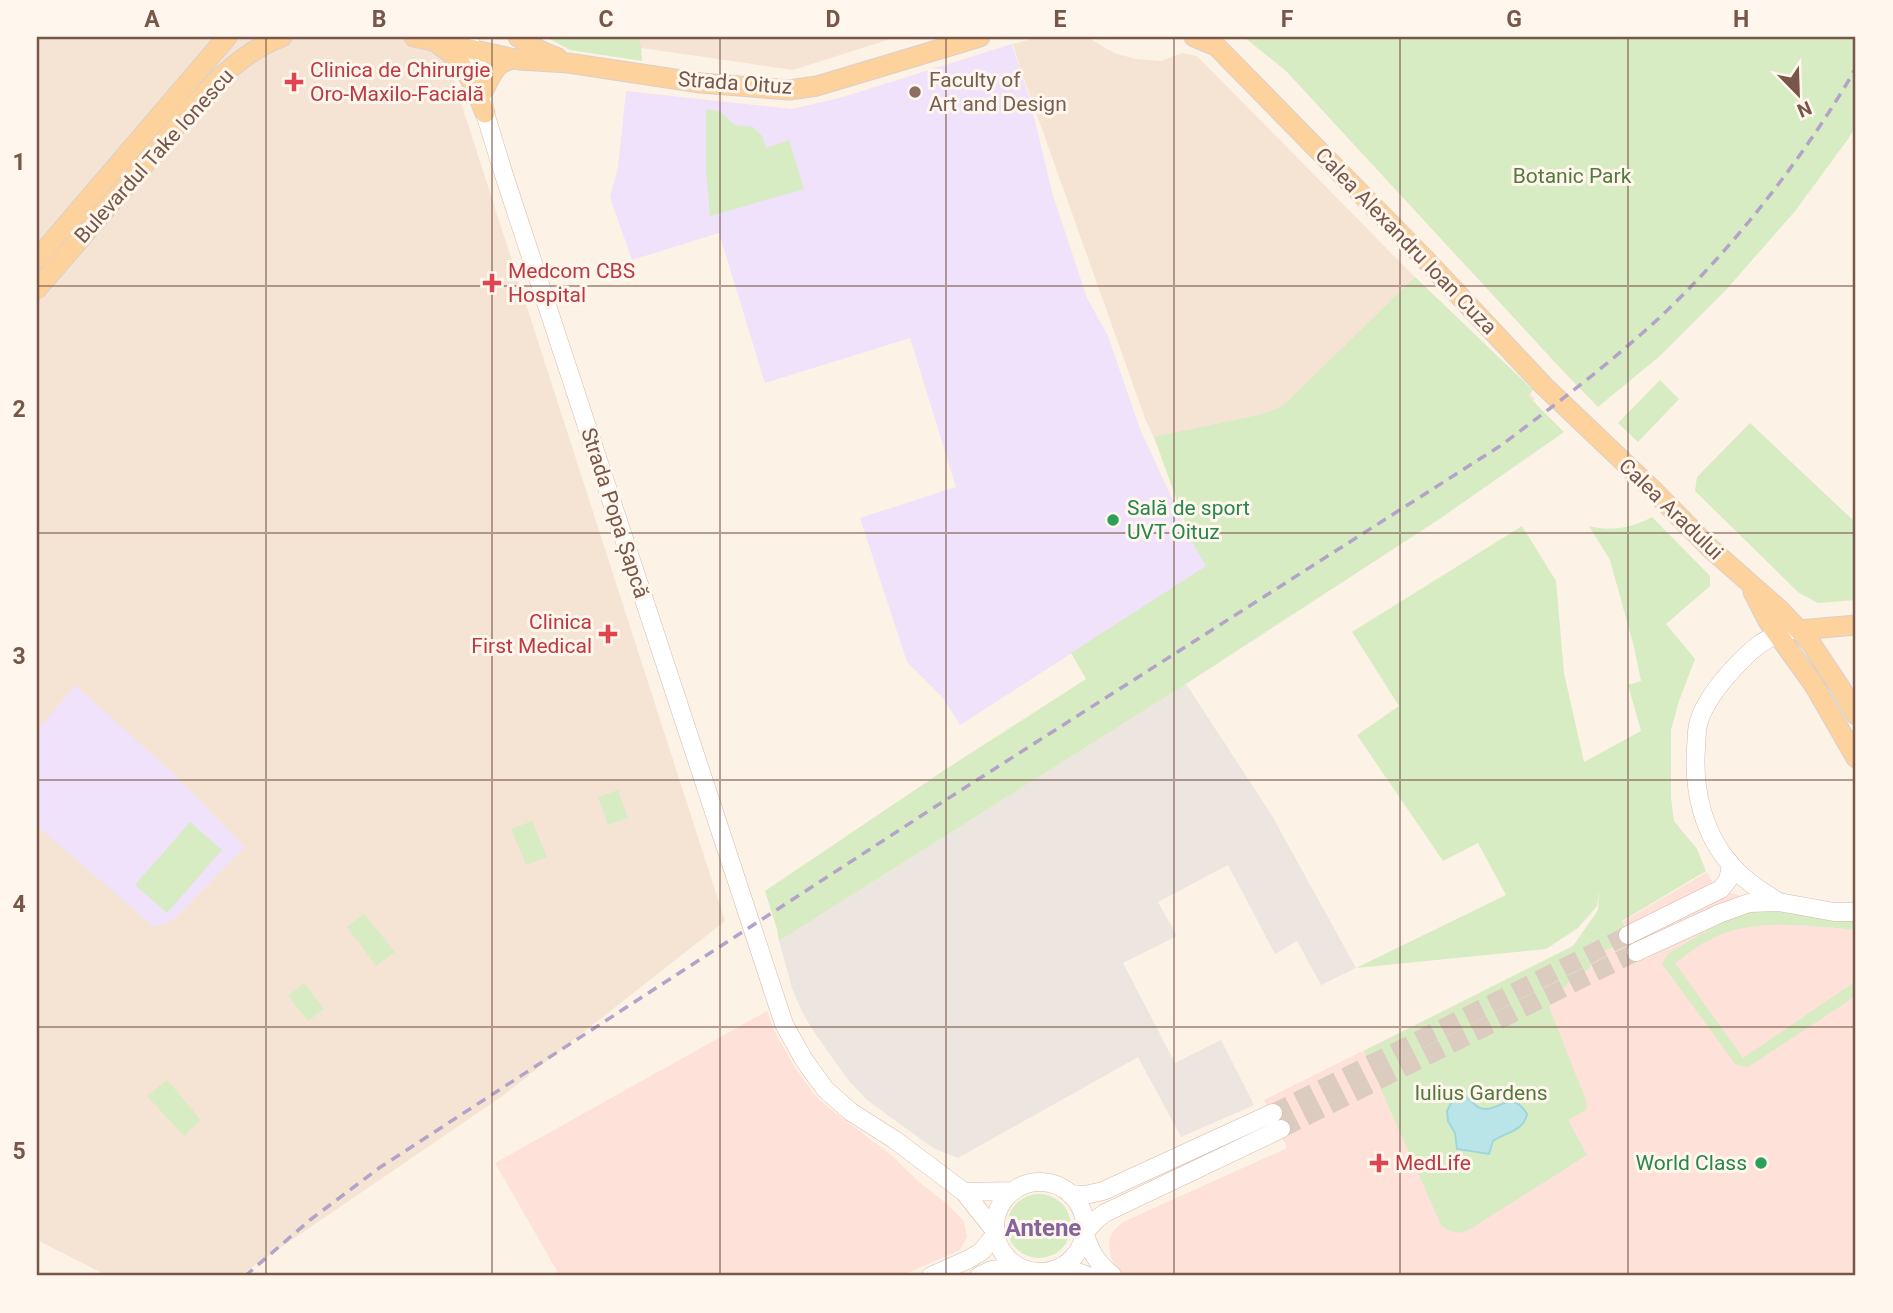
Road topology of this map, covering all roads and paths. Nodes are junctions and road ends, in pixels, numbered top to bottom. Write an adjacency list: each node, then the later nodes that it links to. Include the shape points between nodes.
1 (225, 37): 13 (main road, Bulevardul Take Ionescu)
2 (282, 37): 14 (main road, Bulevardul Take Ionescu, via 237,63 205,94)
3 (418, 37): 8 (main road, Strada Oituz); 12 (main road, via 454,56)
4 (517, 37): 10 (main road, Strada Oituz)
5 (980, 37): 10 (main road, Strada Oituz, via 826,84 789,90 701,83)
6 (1194, 37): 7 (main road, Calea Alexandru Ioan Cuza)
7 (1214, 41): 15 (main road, Calea Alexandru Ioan Cuza)
8 (471, 44): 9 (main road, Strada Oituz); 11 (main road, Strada Popa Șapcă)
9 (520, 60): 10 (main road, Strada Oituz); 11 (main road, via 499,65)
10 (568, 63)
11 (483, 92): 12 (main road, Strada Popa Șapcă)
12 (485, 113): 28 (main road, Strada Popa Șapcă, via 784,1024 825,1089)
13 (37, 258)
14 (37, 289)
15 (1596, 435): 16 (main road, Calea Aradului)
16 (1748, 582): 18 (main road, Calea Aradului); 19 (main road, Calea Aradului)
17 (1856, 625): 18 (main road)
18 (1799, 630): 19 (main road); 20 (main road, Calea Aradului)
19 (1777, 634): 21 (main road, Calea Aradului, via 1802,666); 22 (main road, via 1729,674 1699,722 1696,789 1708,828)
20 (1856, 715)
21 (1856, 758)
22 (1731, 866): 23 (main road); 25 (main road, via 1721,889)
23 (1779, 902): 24 (main road, via 1834,912); 26 (main road, via 1739,906)
24 (1856, 911)
25 (1628, 935)
26 (1636, 952)
27 (1013, 1191): 28 (main road); 29 (main road, via 1042,1182); 30 (main road, via 999,1209)
28 (964, 1192): 30 (main road, Strada Popa Șapcă)
29 (1070, 1194): 31 (main road, via 1082,1211); 31 (main road, via 1112,1187 1277,1121 1105,1213)
30 (995, 1233): 32 (main road, via 1000,1250); 34 (main road, via 981,1252)
31 (1085, 1233): 33 (main road, via 1076,1255); 37 (main road, via 1090,1252)
32 (1017, 1267): 33 (main road, via 1038,1273); 35 (main road)
33 (1058, 1269): 36 (main road)
34 (931, 1276)
35 (979, 1276)
36 (1088, 1276)
37 (1113, 1276)

